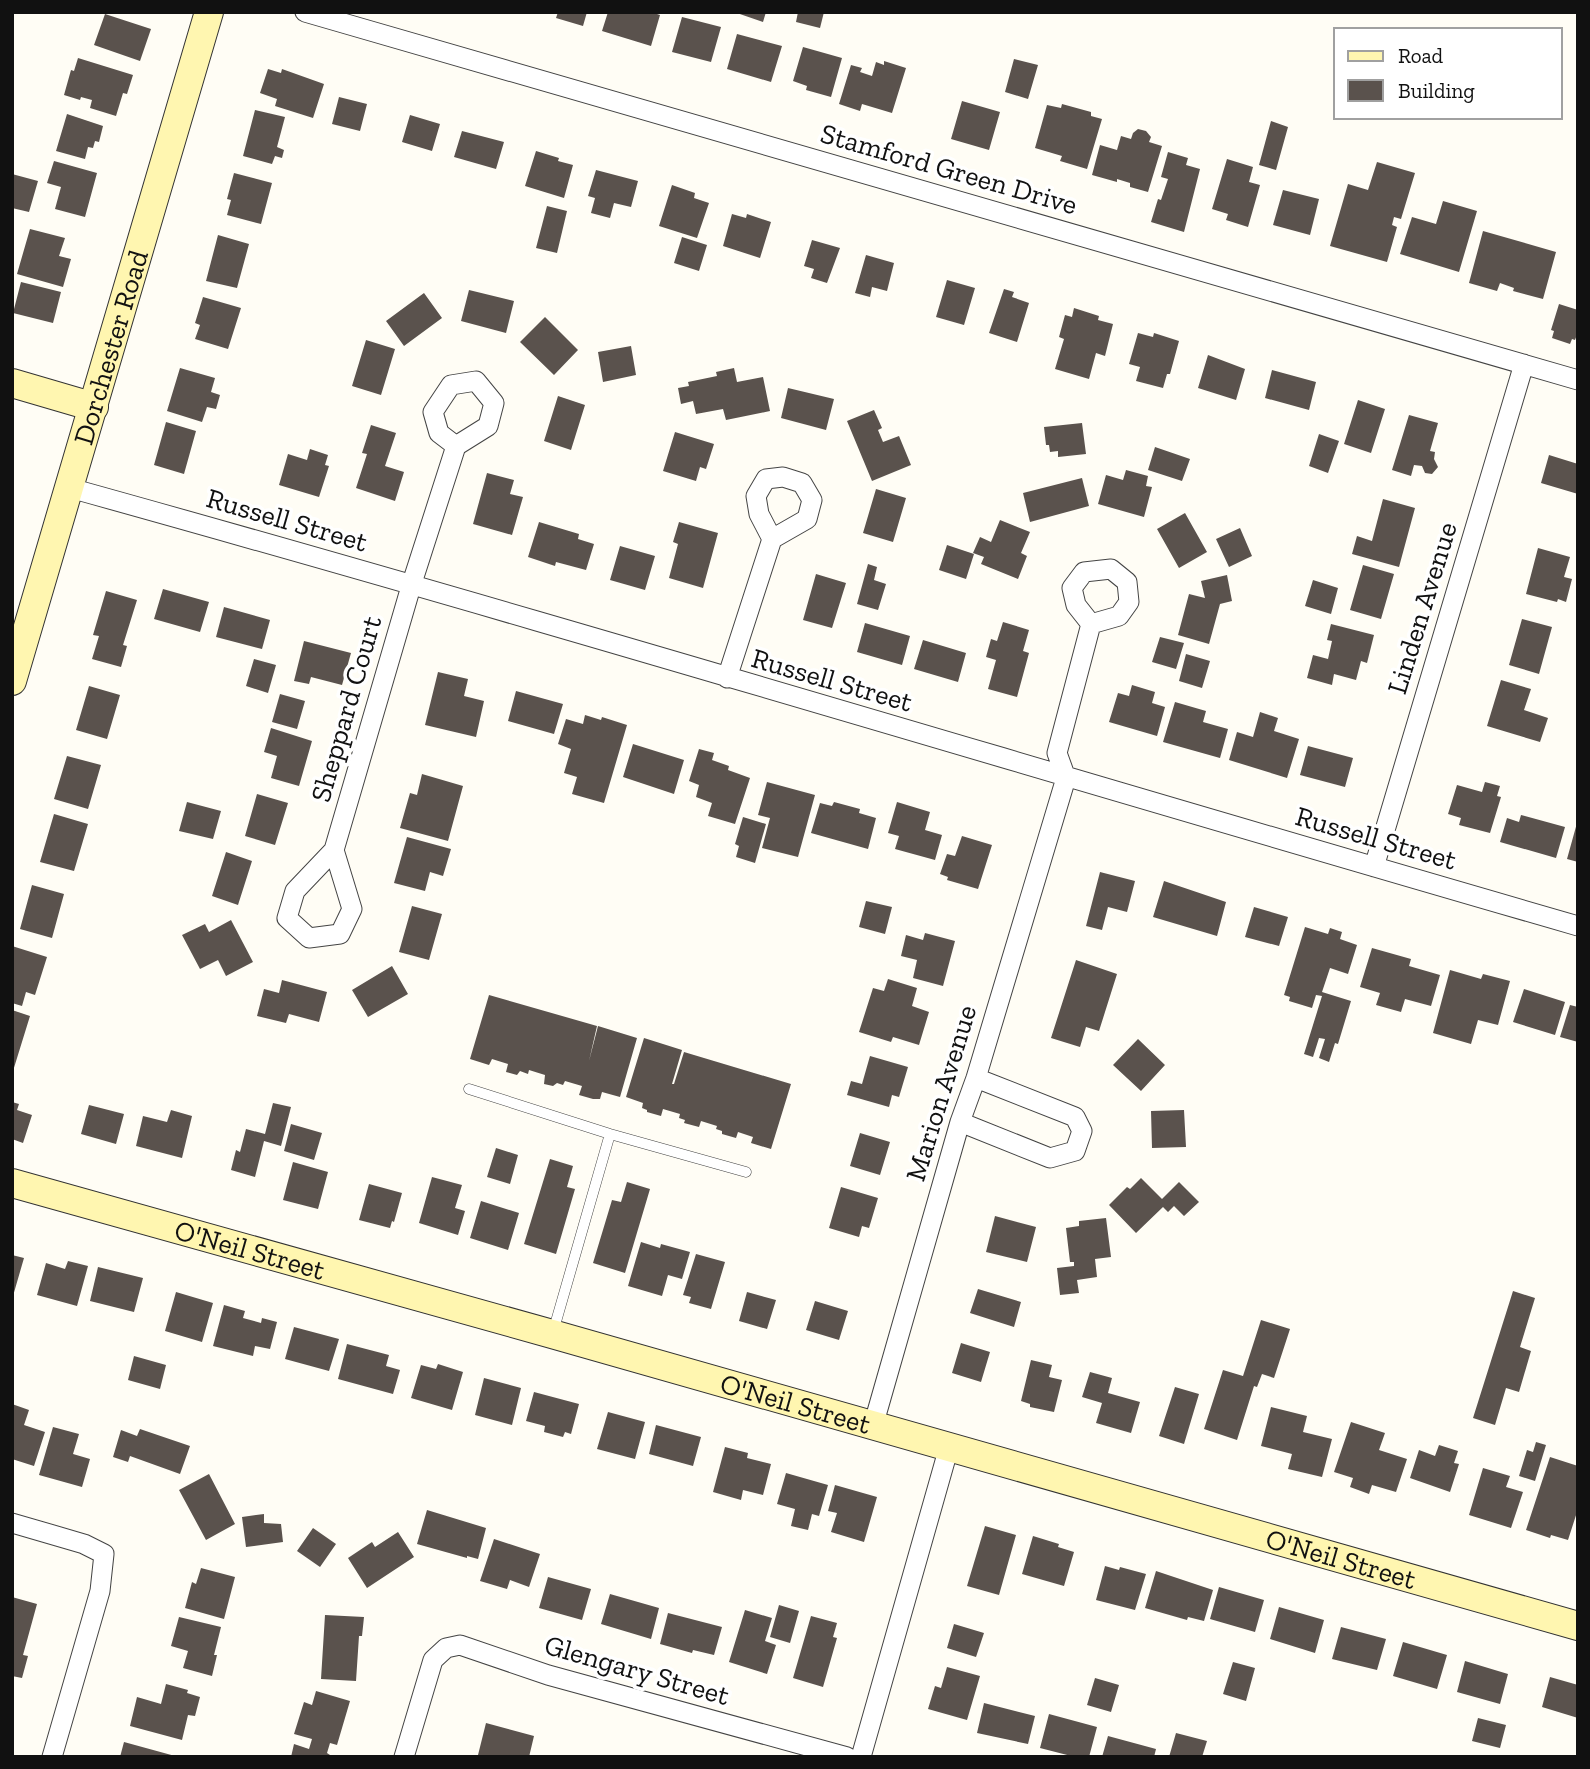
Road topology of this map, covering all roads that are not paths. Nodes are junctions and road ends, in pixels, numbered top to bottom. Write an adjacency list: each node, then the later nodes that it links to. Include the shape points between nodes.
1 (209, 12): 6 (street, Dorchester Road)
2 (305, 12): 3 (street, Stamford Green Drive)
3 (1524, 364): 4 (street, Stamford Green Drive); 16 (street, Linden Avenue)
4 (1578, 380)
5 (12, 383): 6 (street)
6 (94, 407): 8 (street, Dorchester Road)
7 (456, 446): 10 (street, Sheppard Court)
8 (70, 488): 10 (street, Russell Street); 13 (street, Dorchester Road)
9 (772, 539): 12 (street)
10 (412, 583): 12 (street, Russell Street); 15 (street, Sheppard Court)
11 (1091, 624): 14 (street, via 1057,753)
12 (727, 678): 14 (street, Russell Street)
13 (12, 681)
14 (1066, 778): 16 (street, Russell Street); 18 (street, Marion Avenue)
15 (334, 850)
16 (1374, 867): 17 (street, Russell Street)
17 (1578, 926)
18 (976, 1078): 20 (street, Marion Avenue); 20 (street, via 1075,1117 1082,1131 1074,1151 1050,1158)
19 (469, 1089): 21 (lane)
20 (960, 1122): 25 (street, Marion Avenue)
21 (610, 1134): 22 (lane); 24 (lane)
22 (746, 1172)
23 (12, 1183): 24 (street, O'Neil Street)
24 (552, 1334): 25 (street, O'Neil Street)
25 (873, 1426): 26 (street, O'Neil Street)
26 (949, 1447): 28 (street, O'Neil Street); 32 (street)
27 (12, 1524): 29 (street, via 104,1554 100,1591)
28 (1578, 1626)
29 (52, 1757)
30 (404, 1757): 31 (street, Glengary Street, via 433,1660 446,1648 460,1645 548,1675)
31 (847, 1757)
32 (861, 1757)

